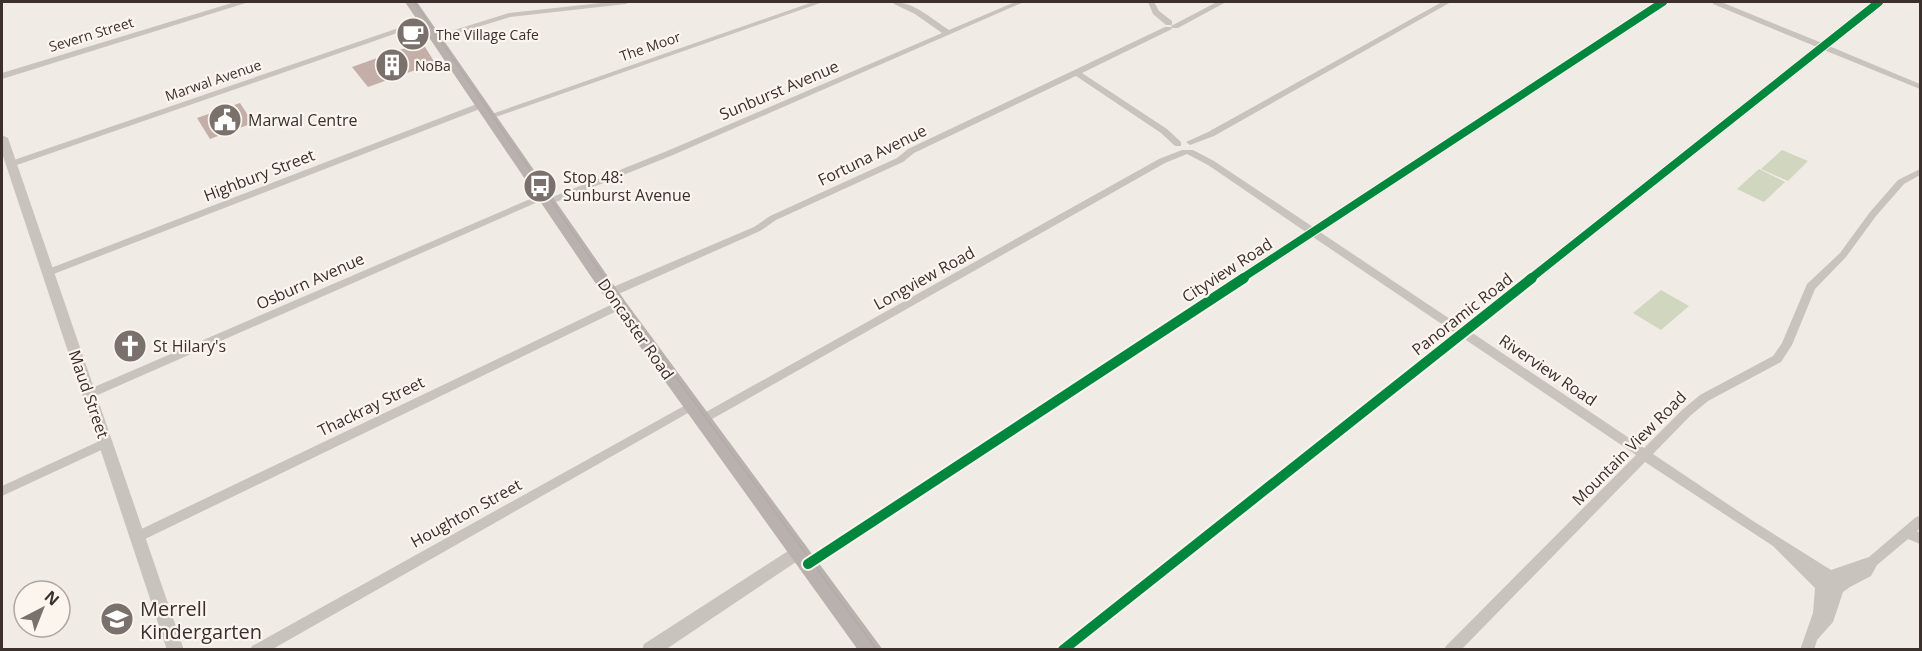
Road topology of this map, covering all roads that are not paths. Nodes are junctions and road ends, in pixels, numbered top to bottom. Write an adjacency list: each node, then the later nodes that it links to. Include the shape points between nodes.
1 (244, 2): 19 (street, Severn Street)
2 (411, 2): 13 (main road, Doncaster Road)
3 (626, 2): 16 (street, via 509,15)
4 (819, 2): 21 (street, The Moor)
5 (897, 2): 15 (street)
6 (1020, 2): 15 (street, Sunburst Avenue)
7 (1150, 2): 14 (street)
8 (1222, 2): 14 (street, Fortuna Avenue)
9 (1446, 2): 23 (street, Longview Road)
10 (1663, 2): 27 (street, Cityview Road)
11 (1716, 2): 17 (street)
12 (1879, 2): 17 (street, Panoramic Road)
13 (425, 22): 16 (main road, Doncaster Road); 24 (street, Marwal Avenue)
14 (1168, 26): 18 (street, Fortuna Avenue)
15 (948, 33): 26 (street, Sunburst Avenue, via 670,153)
16 (436, 37): 21 (main road, Doncaster Road)
17 (1823, 46): 20 (street); 30 (street, Panoramic Road)
18 (1077, 72): 23 (street, Riverview Road); 29 (street, Fortuna Avenue)
19 (2, 78)
20 (1920, 87)
21 (486, 110): 26 (main road, Doncaster Road); 28 (street, Highbury Street)
22 (2, 138): 24 (street, Maud Street)
23 (1187, 147): 27 (street, Riverview Road); 32 (street, Longview Road)
24 (11, 164): 28 (street, Maud Street)
25 (1920, 172): 34 (street, Mountain View Road, via 1901,182 1847,250 1810,287 1787,345 1777,359 1704,398)
26 (546, 199): 29 (main road, Doncaster Road); 31 (street, Osburn Avenue)
27 (1313, 232): 30 (street, Riverview Road); 40 (street, Cityview Road)
28 (47, 273): 31 (street, Maud Street)
29 (614, 299): 32 (main road, Doncaster Road); 38 (street, Thackray Street)
30 (1463, 332): 34 (street, Riverview Road); 49 (street, Panoramic Road)
31 (89, 394): 33 (street, Maud Street)
32 (696, 413): 40 (main road, Doncaster Road); 46 (street, Houghton Street)
33 (106, 443): 35 (street); 38 (street, Maud Street)
34 (1645, 455): 42 (street, Riverview Road); 50 (street, Mountain View Road)
35 (2, 491)
36 (1920, 521): 37 (street)
37 (1908, 532): 39 (street); 41 (street)
38 (137, 537): 45 (street, Maud Street)
39 (1920, 539)
40 (803, 558): 47 (street); 48 (main road, Doncaster Road)
41 (1873, 561): 42 (street); 43 (street, via 1866,572)
42 (1826, 581): 43 (street, via 1830,590); 44 (street)
43 (1838, 589): 44 (street, via 1828,618)
44 (1814, 635): 51 (street)
45 (176, 650)
46 (257, 650)
47 (650, 650)
48 (872, 650)
49 (1064, 650)
50 (1451, 650)
51 (1807, 650)

